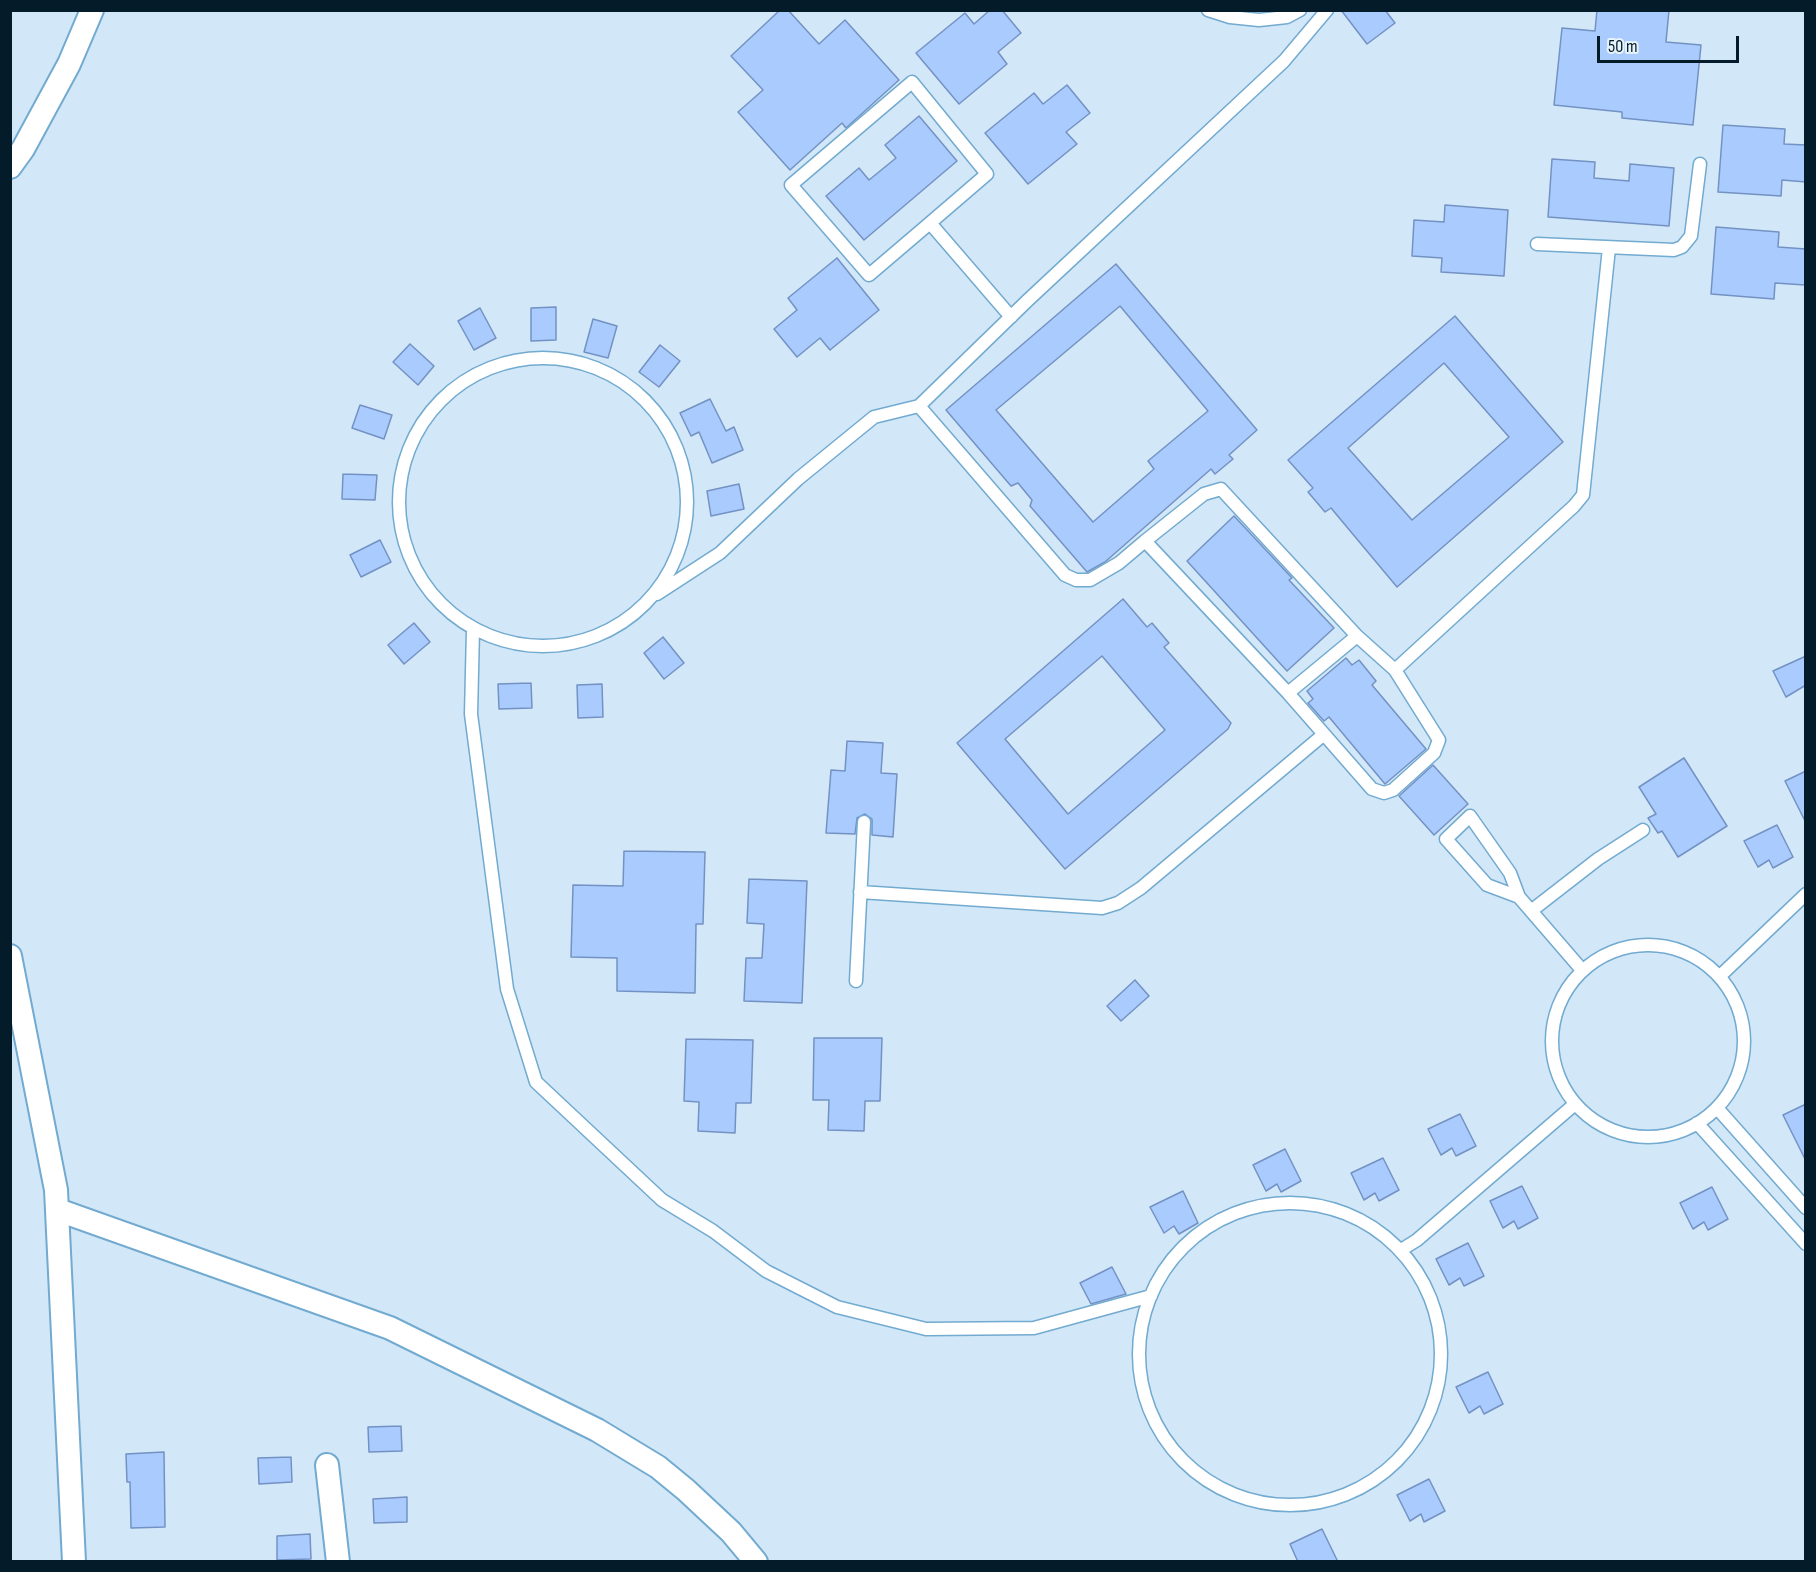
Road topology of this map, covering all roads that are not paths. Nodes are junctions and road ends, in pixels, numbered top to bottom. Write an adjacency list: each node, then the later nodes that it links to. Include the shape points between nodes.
1 (92, 10): 6 (street, via 69,64)
2 (1208, 10): 3 (lane, via 1259,20)
3 (1300, 10)
4 (1327, 10): 10 (lane, via 1284,61)
5 (1700, 164): 9 (lane, via 1687,243 1674,250)
6 (10, 167)
7 (930, 224): 7 (lane, via 868,275 791,185 912,82 987,174); 10 (lane)
8 (1537, 244): 9 (lane)
9 (1609, 248): 16 (lane, via 1583,495)
10 (1011, 317): 11 (lane)
11 (919, 406): 12 (lane, via 1065,575 1090,580); 13 (lane, via 874,417 798,479 720,553)
12 (1145, 541): 15 (lane, via 1204,494 1221,489); 17 (lane)
13 (652, 597): 14 (lane, via 614,628 568,645 519,646); 14 (lane, via 678,555 688,507 682,459 661,415 626,381 583,361 536,356 490,366 449,390 418,426 400,470 398,517 410,562 436,602)
14 (473, 630): 36 (lane, via 471,714 507,989 536,1082 662,1200 713,1231 766,1271 837,1307 926,1329 1034,1328)
15 (1357, 636): 16 (lane); 17 (lane)
16 (1395, 670): 18 (lane, via 1439,740 1434,753 1393,790 1377,792)
17 (1288, 693): 18 (lane)
18 (1323, 735): 21 (lane, via 1118,903 1102,908)
19 (864, 822): 21 (lane)
20 (1643, 830): 24 (lane)
21 (860, 892): 28 (lane)
22 (1806, 894): 27 (lane)
23 (1519, 897): 23 (lane, via 1487,885 1446,839 1470,816 1510,873); 24 (lane)
24 (1531, 911): 26 (lane)
25 (10, 956): 33 (street)
26 (1582, 970): 27 (lane, via 1609,953 1638,945 1668,946 1697,957); 29 (lane, via 1564,992 1554,1020 1552,1050 1559,1079)
27 (1720, 976): 30 (lane, via 1736,1000 1743,1028 1743,1057 1733,1084)
28 (856, 981)
29 (1575, 1104): 31 (lane, via 1595,1122 1619,1133 1664,1135); 35 (lane)
30 (1717, 1108): 31 (lane); 32 (lane)
31 (1697, 1123): 34 (lane)
32 (1806, 1208)
33 (58, 1210): 38 (street); 40 (street, via 390,1328 597,1430 658,1467 686,1490)
34 (1806, 1244)
35 (1401, 1250): 36 (lane, via 1362,1220 1317,1204 1268,1204 1222,1218 1182,1247); 36 (lane, via 1423,1280 1437,1316 1442,1353 1437,1391 1423,1426 1401,1457 1372,1481 1338,1498 1300,1506 1262,1504 1226,1492 1186,1466 1156,1427 1140,1382 1139,1333)
36 (1151, 1296)
37 (327, 1465): 39 (street)
38 (74, 1562)
39 (338, 1562)
40 (756, 1562)

